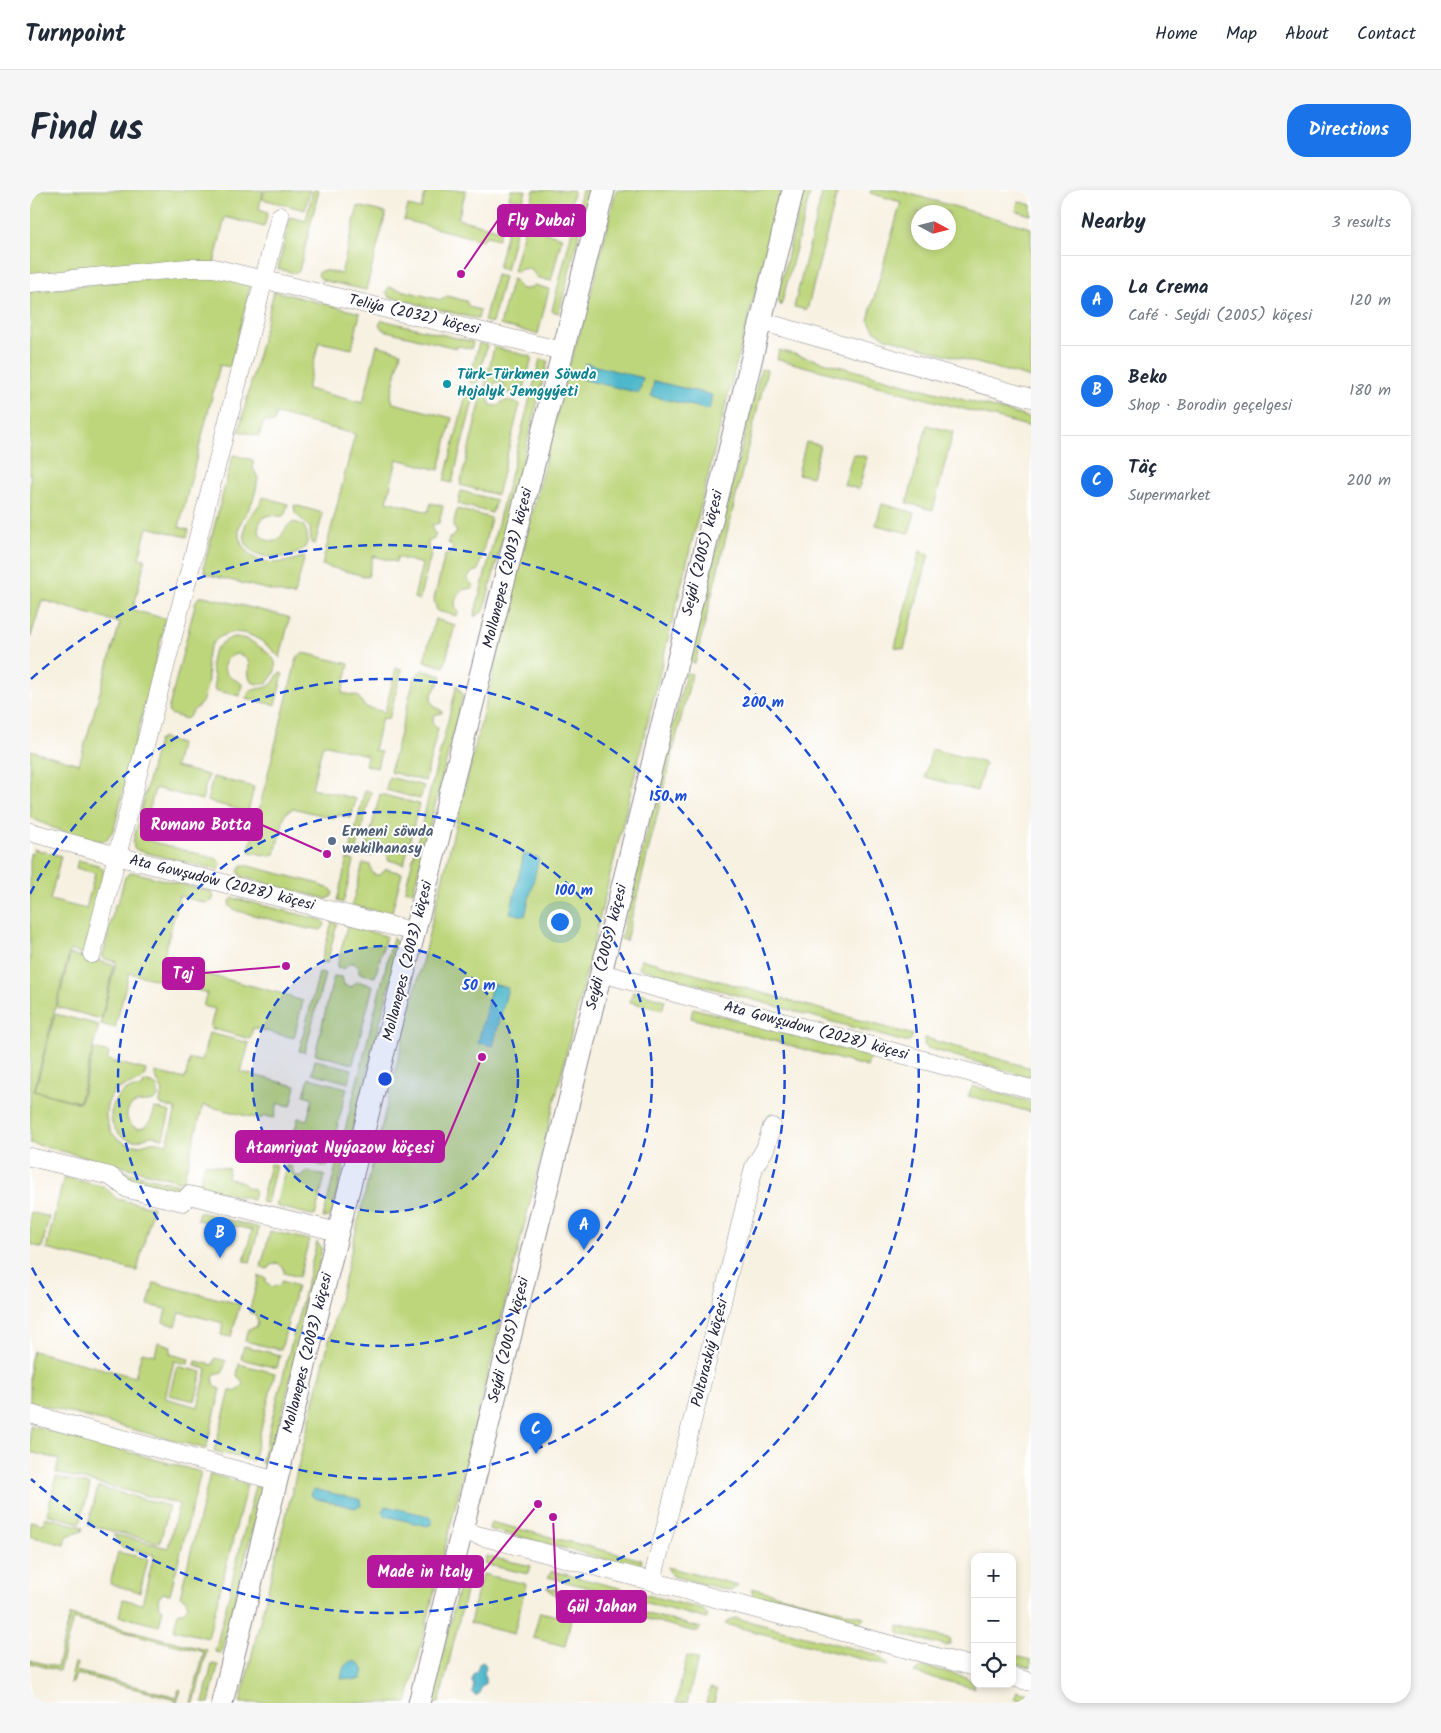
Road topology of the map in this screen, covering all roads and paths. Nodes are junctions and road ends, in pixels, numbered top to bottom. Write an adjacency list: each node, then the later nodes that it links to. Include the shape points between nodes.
1 (604, 190): 7 (street, Mollanepes (2003) köçesi)
2 (792, 190): 6 (street, Seýdi (2005) köçesi)
3 (280, 216): 4 (street)
4 (264, 279): 5 (street, Teliýa (2032) köçesi, via 203,268); 7 (street, Teliýa (2032) köçesi); 10 (street)
5 (30, 283)
6 (760, 321): 8 (street); 13 (street, Seýdi (2005) köçesi)
7 (563, 351): 11 (street, Mollanepes (2003) köçesi)
8 (1031, 398)
9 (30, 832): 10 (street, Ata Gowşudow (2028) köçesi)
10 (117, 856): 11 (street, Ata Gowşudow (2028) köçesi); 12 (street)
11 (415, 932): 17 (street, Mollanepes (2003) köçesi)
12 (92, 954)
13 (601, 973): 14 (street, Ata Gowşudow (2028) köçesi); 20 (street, Seýdi (2005) köçesi)
14 (1031, 1089)
15 (772, 1127): 21 (street, Poltoraskiý köçesi, via 765,1149 754,1167)
16 (30, 1157): 17 (street, via 110,1176 128,1189 164,1198 183,1202 189,1195)
17 (338, 1232): 19 (street, Mollanepes (2003) köçesi)
18 (30, 1414): 19 (street)
19 (277, 1481): 25 (street, Mollanepes (2003) köçesi)
20 (462, 1531): 21 (street); 26 (street, Seýdi (2005) köçesi)
21 (652, 1581): 22 (street)
22 (971, 1667)
23 (1016, 1679): 24 (street)
24 (1031, 1682)
25 (222, 1703)
26 (419, 1703)

